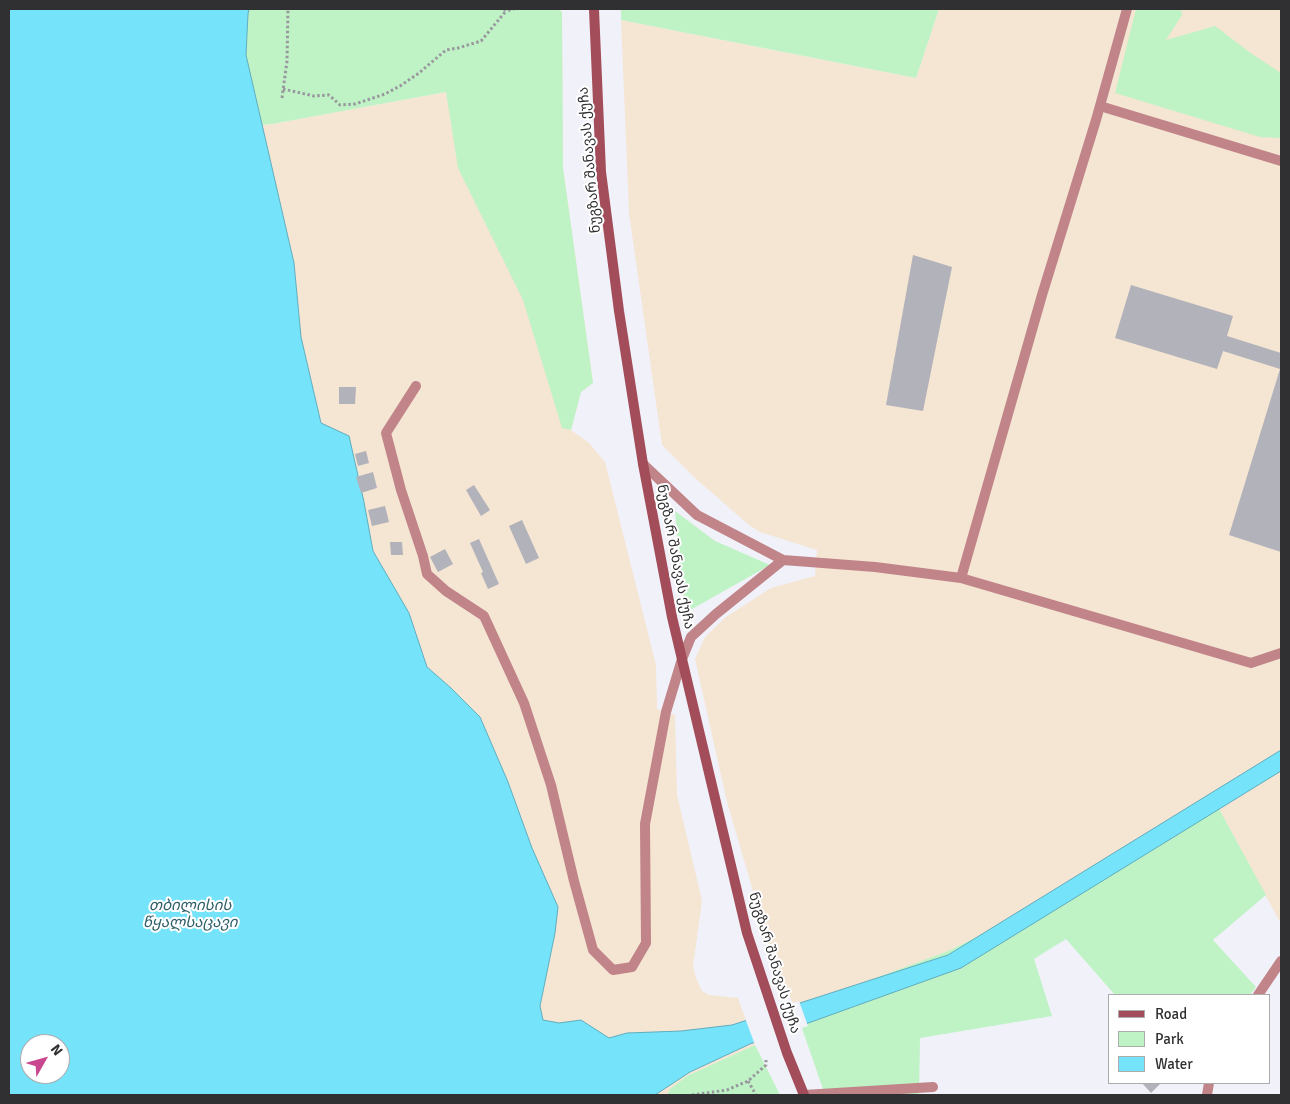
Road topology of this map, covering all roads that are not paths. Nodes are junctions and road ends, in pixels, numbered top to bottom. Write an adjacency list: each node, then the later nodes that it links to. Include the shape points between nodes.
1 (594, 9): 6 (main road, ნუგზარ შანავას ქუჩა, via 601,172)
2 (1127, 9): 3 (street)
3 (1100, 106): 4 (street); 8 (street)
4 (1281, 161)
5 (416, 386): 10 (street, via 386,433 426,574 484,616 524,703 551,785 593,950 613,970 632,967 646,943 645,824 666,712)
6 (643, 464): 7 (street, via 697,515); 10 (main road, ნუგზარ შანავას ქუჩა)
7 (783, 560): 8 (street); 10 (street, via 691,637)
8 (961, 578): 9 (street, via 1252,663)
9 (1281, 653)
10 (682, 659): 14 (main road, ნუგზარ შანავას ქუჩა, via 748,933)
11 (1281, 961): 12 (street)
12 (1259, 994)
13 (933, 1087): 14 (street)
14 (804, 1095)

